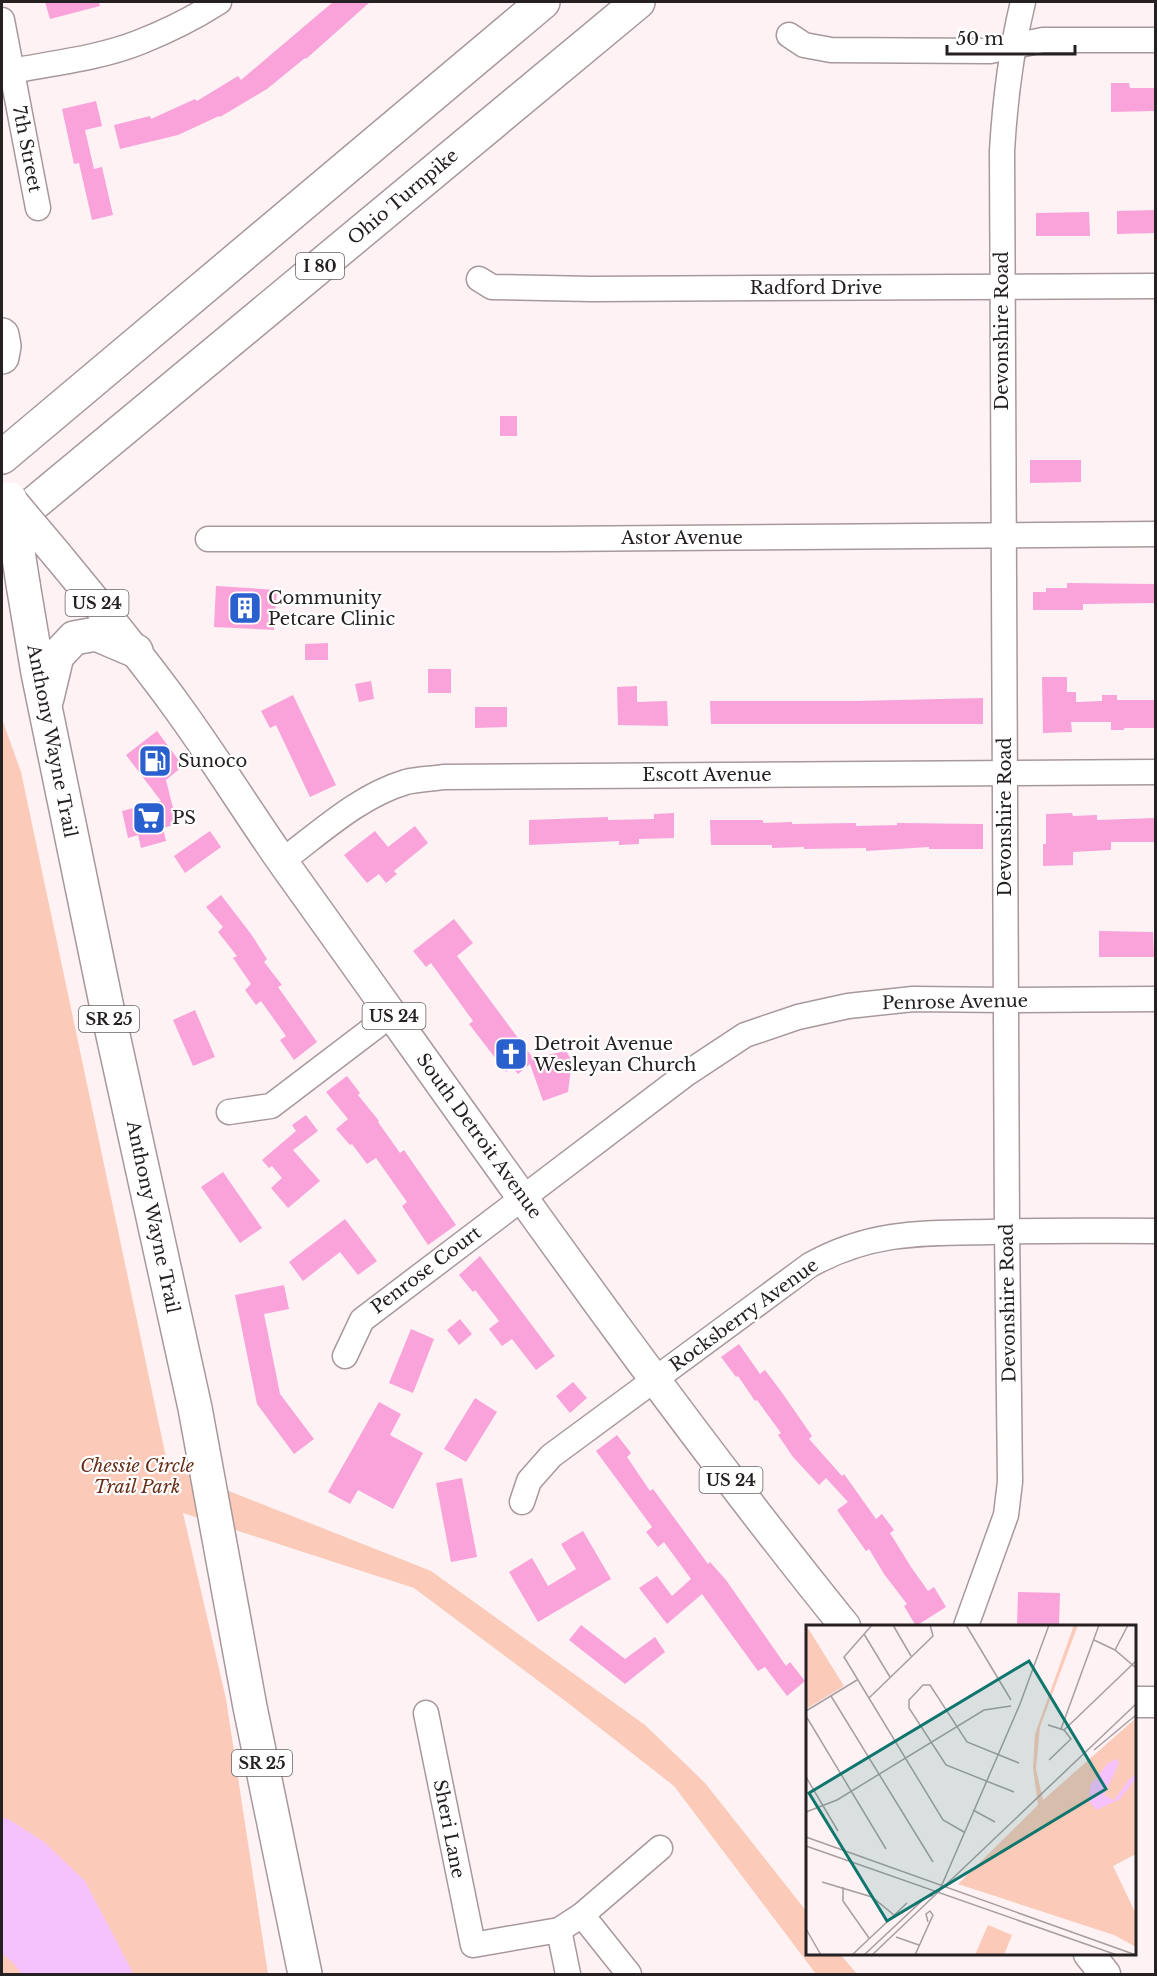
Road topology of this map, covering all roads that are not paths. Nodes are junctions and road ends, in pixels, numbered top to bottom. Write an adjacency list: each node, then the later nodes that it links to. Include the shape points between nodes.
1 (219, 2): 9 (street, via 183,24 139,43)
2 (543, 2): 14 (highway)
3 (638, 2): 16 (highway, Ohio Turnpike / I 80)
4 (1023, 2): 8 (street, Devonshire Road)
5 (2, 20): 9 (street, 7th Street)
6 (789, 35): 8 (street, via 804,45 831,50)
7 (1155, 40): 8 (street, via 1043,40)
8 (1012, 48): 12 (street, Devonshire Road, via 1002,151)
9 (12, 71): 10 (street, 7th Street)
10 (38, 208)
11 (479, 279): 12 (street, Radford Drive, via 492,287 580,289)
12 (1001, 286): 13 (street, Radford Drive); 18 (street, Devonshire Road)
13 (1155, 286)
14 (2, 458): 15 (highway, Anthony Wayne Trail / US 24)
15 (10, 499): 20 (main road, South Detroit Avenue / US 24, bridge); 21 (highway, Anthony Wayne Trail / SR 25, bridge)
16 (2, 530)
17 (1155, 534): 18 (street, Astor Avenue)
18 (1003, 535): 19 (street, Astor Avenue); 23 (street, Devonshire Road)
19 (208, 539)
20 (136, 651): 21 (highway, via 96,634 74,638 57,656); 24 (main road, South Detroit Avenue / US 24)
21 (46, 706): 44 (highway, Anthony Wayne Trail / SR 25, via 107,1008 195,1408 250,1707)
22 (1155, 772): 23 (street, Escott Avenue)
23 (1005, 774): 24 (street, Escott Avenue, via 443,777 408,782 377,793); 26 (street, Devonshire Road)
24 (282, 861): 27 (main road, South Detroit Avenue / US 24)
25 (1155, 999): 26 (street, Penrose Avenue)
26 (1006, 1000): 29 (street, Penrose Avenue, via 913,999 848,1006 745,1035 686,1074); 30 (street, Devonshire Road)
27 (392, 1014): 28 (street, via 271,1106); 29 (main road, South Detroit Avenue / US 24)
28 (229, 1112)
29 (523, 1196): 32 (street, Penrose Court, via 362,1320); 33 (main road, South Detroit Avenue / US 24)
30 (1007, 1231): 31 (street, Rocksberry Avenue); 33 (street, Rocksberry Avenue, via 907,1234 863,1242 831,1254 810,1265); 36 (street, Devonshire Road, via 1009,1496)
31 (1155, 1231)
32 (345, 1356)
33 (655, 1379): 34 (street, Rocksberry Avenue, via 551,1456 529,1481); 35 (main road, South Detroit Avenue / US 24)
34 (522, 1502)
35 (845, 1625)
36 (966, 1625)
37 (1136, 1702): 38 (main road)
38 (1155, 1702)
39 (426, 1713): 42 (street, Sheri Lane, via 473,1945)
40 (660, 1848): 41 (street)
41 (582, 1916): 42 (street); 46 (street)
42 (559, 1930): 45 (street)
43 (1091, 1955): 47 (main road)
44 (305, 1974)
45 (568, 1974)
46 (629, 1974)
47 (1105, 1974)

